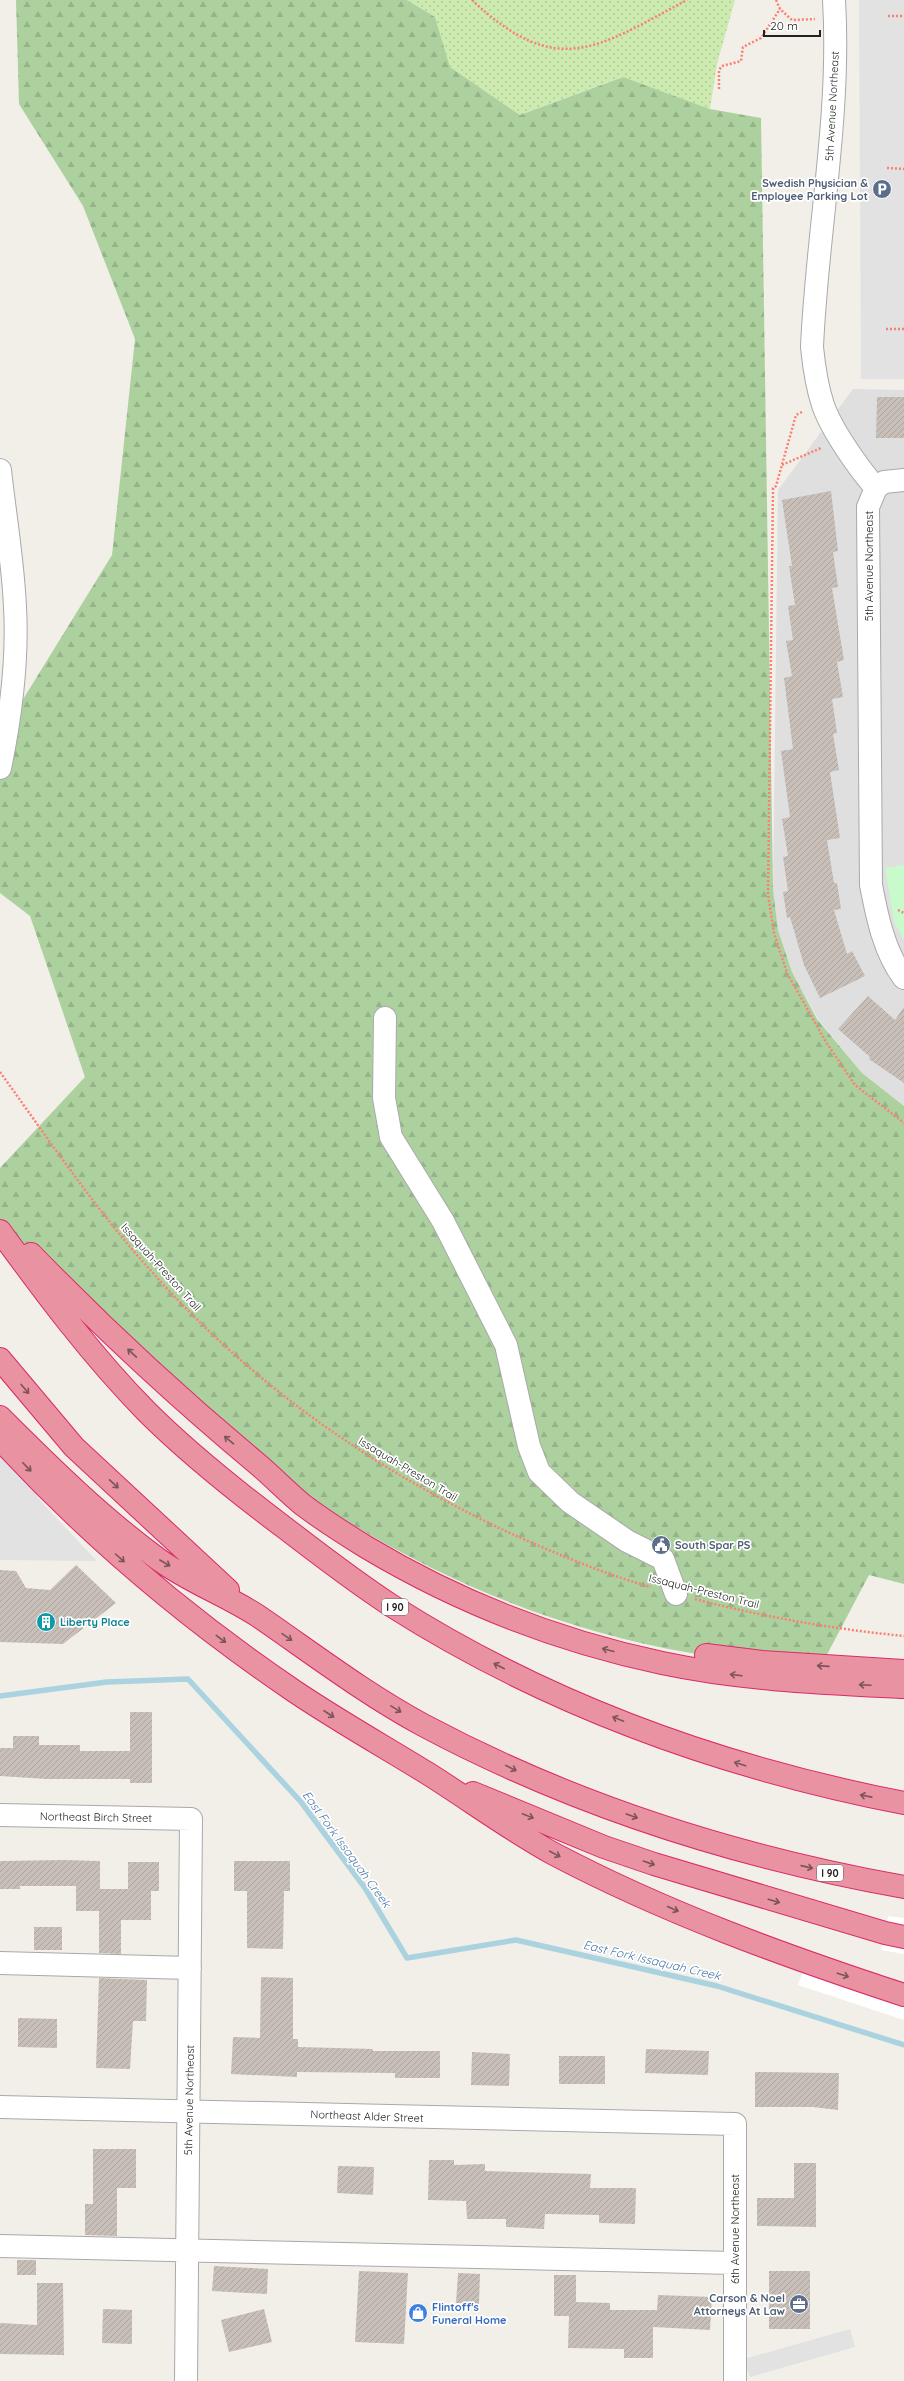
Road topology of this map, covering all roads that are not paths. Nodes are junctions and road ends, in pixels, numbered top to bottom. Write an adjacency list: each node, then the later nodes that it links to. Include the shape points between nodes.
1 (835, 9): 4 (street, 5th Avenue Northeast, via 830,145 812,347 823,406 857,466)
2 (0, 470): 5 (street, via 15,607 15,659 9,722)
3 (904, 480): 4 (street, via 884,482)
4 (876, 488): 6 (street, 5th Avenue Northeast, via 868,507 871,885 880,929)
5 (0, 768)
6 (904, 978)
7 (386, 1018): 14 (street, via 384,1098 391,1137 443,1221 506,1345 529,1446 539,1472 570,1502 627,1541 663,1559)
8 (0, 1222): 13 (highway, one-way to 8, via 190,1408 86,1310)
9 (0, 1231): 19 (highway, I 90, one-way to 9, via 762,1771 691,1748 541,1687 450,1640 393,1606 263,1512 146,1411 45,1292)
10 (0, 1359): 15 (highway, I 90, one-way to 15, via 74,1447)
11 (0, 1417): 15 (highway, one-way to 15, via 65,1482 160,1561)
12 (0, 1439): 18 (highway, one-way to 18, via 60,1502 144,1580 235,1650 296,1692)
13 (259, 1464): 16 (highway, one-way to 13, via 762,1662 692,1653 618,1638 556,1620 476,1590 411,1559 348,1522); 17 (highway, one-way to 13, via 792,1681 688,1668 610,1651 548,1633 460,1596 366,1547 303,1504)
14 (676, 1594)
15 (255, 1615): 22 (highway, I 90, one-way to 22, via 349,1680 422,1724 524,1774 633,1817 756,1855)
16 (904, 1671)
17 (904, 1687)
18 (428, 1774): 23 (highway, one-way to 23, via 604,1847 745,1892); 26 (highway, one-way to 26, via 503,1825 556,1855 695,1920 806,1963)
19 (904, 1803)
20 (0, 1815): 21 (street, Northeast Birch Street)
21 (191, 1820): 25 (street, 5th Avenue Northeast)
22 (904, 1888)
23 (894, 1935)
24 (0, 1963): 25 (street)
25 (190, 1968): 28 (street, 5th Avenue Northeast)
26 (904, 1995)
27 (0, 2107): 28 (street, Northeast Alder Street)
28 (189, 2110): 29 (street, Northeast Alder Street, via 444,2119); 31 (street, 5th Avenue Northeast)
29 (735, 2124): 32 (street, 6th Avenue Northeast)
30 (0, 2246): 31 (street)
31 (187, 2250): 32 (street); 33 (street, 5th Avenue Northeast)
32 (734, 2263): 34 (street, 6th Avenue Northeast)
33 (186, 2381)
34 (735, 2381)

